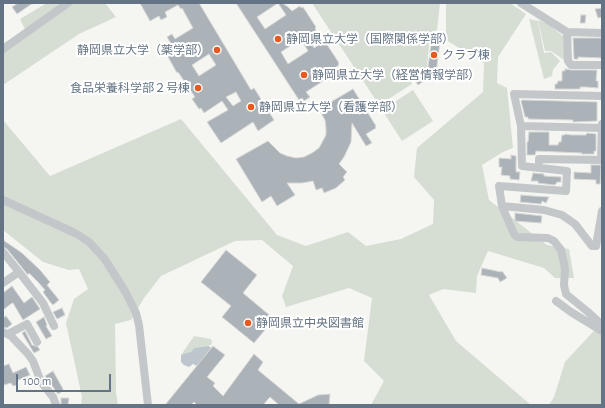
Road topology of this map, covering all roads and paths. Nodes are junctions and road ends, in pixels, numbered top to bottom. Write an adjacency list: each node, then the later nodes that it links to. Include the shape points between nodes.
1 (68, 3): 5 (street)
2 (521, 3): 3 (street)
3 (567, 32): 4 (street); 6 (street, via 568,61 571,65)
4 (602, 33)
5 (3, 49)
6 (602, 65)
7 (602, 96): 9 (street, via 514,94)
8 (602, 123): 10 (street)
9 (521, 126): 10 (street); 14 (street, via 522,166 567,171 566,191 499,186)
10 (602, 128): 11 (street)
11 (601, 160): 12 (street, via 539,159)
12 (539, 162)
13 (3, 200): 26 (street, via 75,233 89,242 104,258 136,313)
14 (502, 206): 15 (street, via 544,210 562,215 575,224 592,246 596,246); 20 (street, via 517,237 548,238 554,241 561,250 564,263 566,294)
15 (602, 211)
16 (3, 252): 17 (street)
17 (19, 272): 18 (street); 21 (street, via 43,303)
18 (3, 284)
19 (556, 301): 22 (street)
20 (602, 325)
21 (54, 326)
22 (602, 331)
23 (5, 333): 24 (street, via 27,324); 25 (street, via 34,361 41,382)
24 (37, 342)
25 (56, 405)
26 (148, 405)

